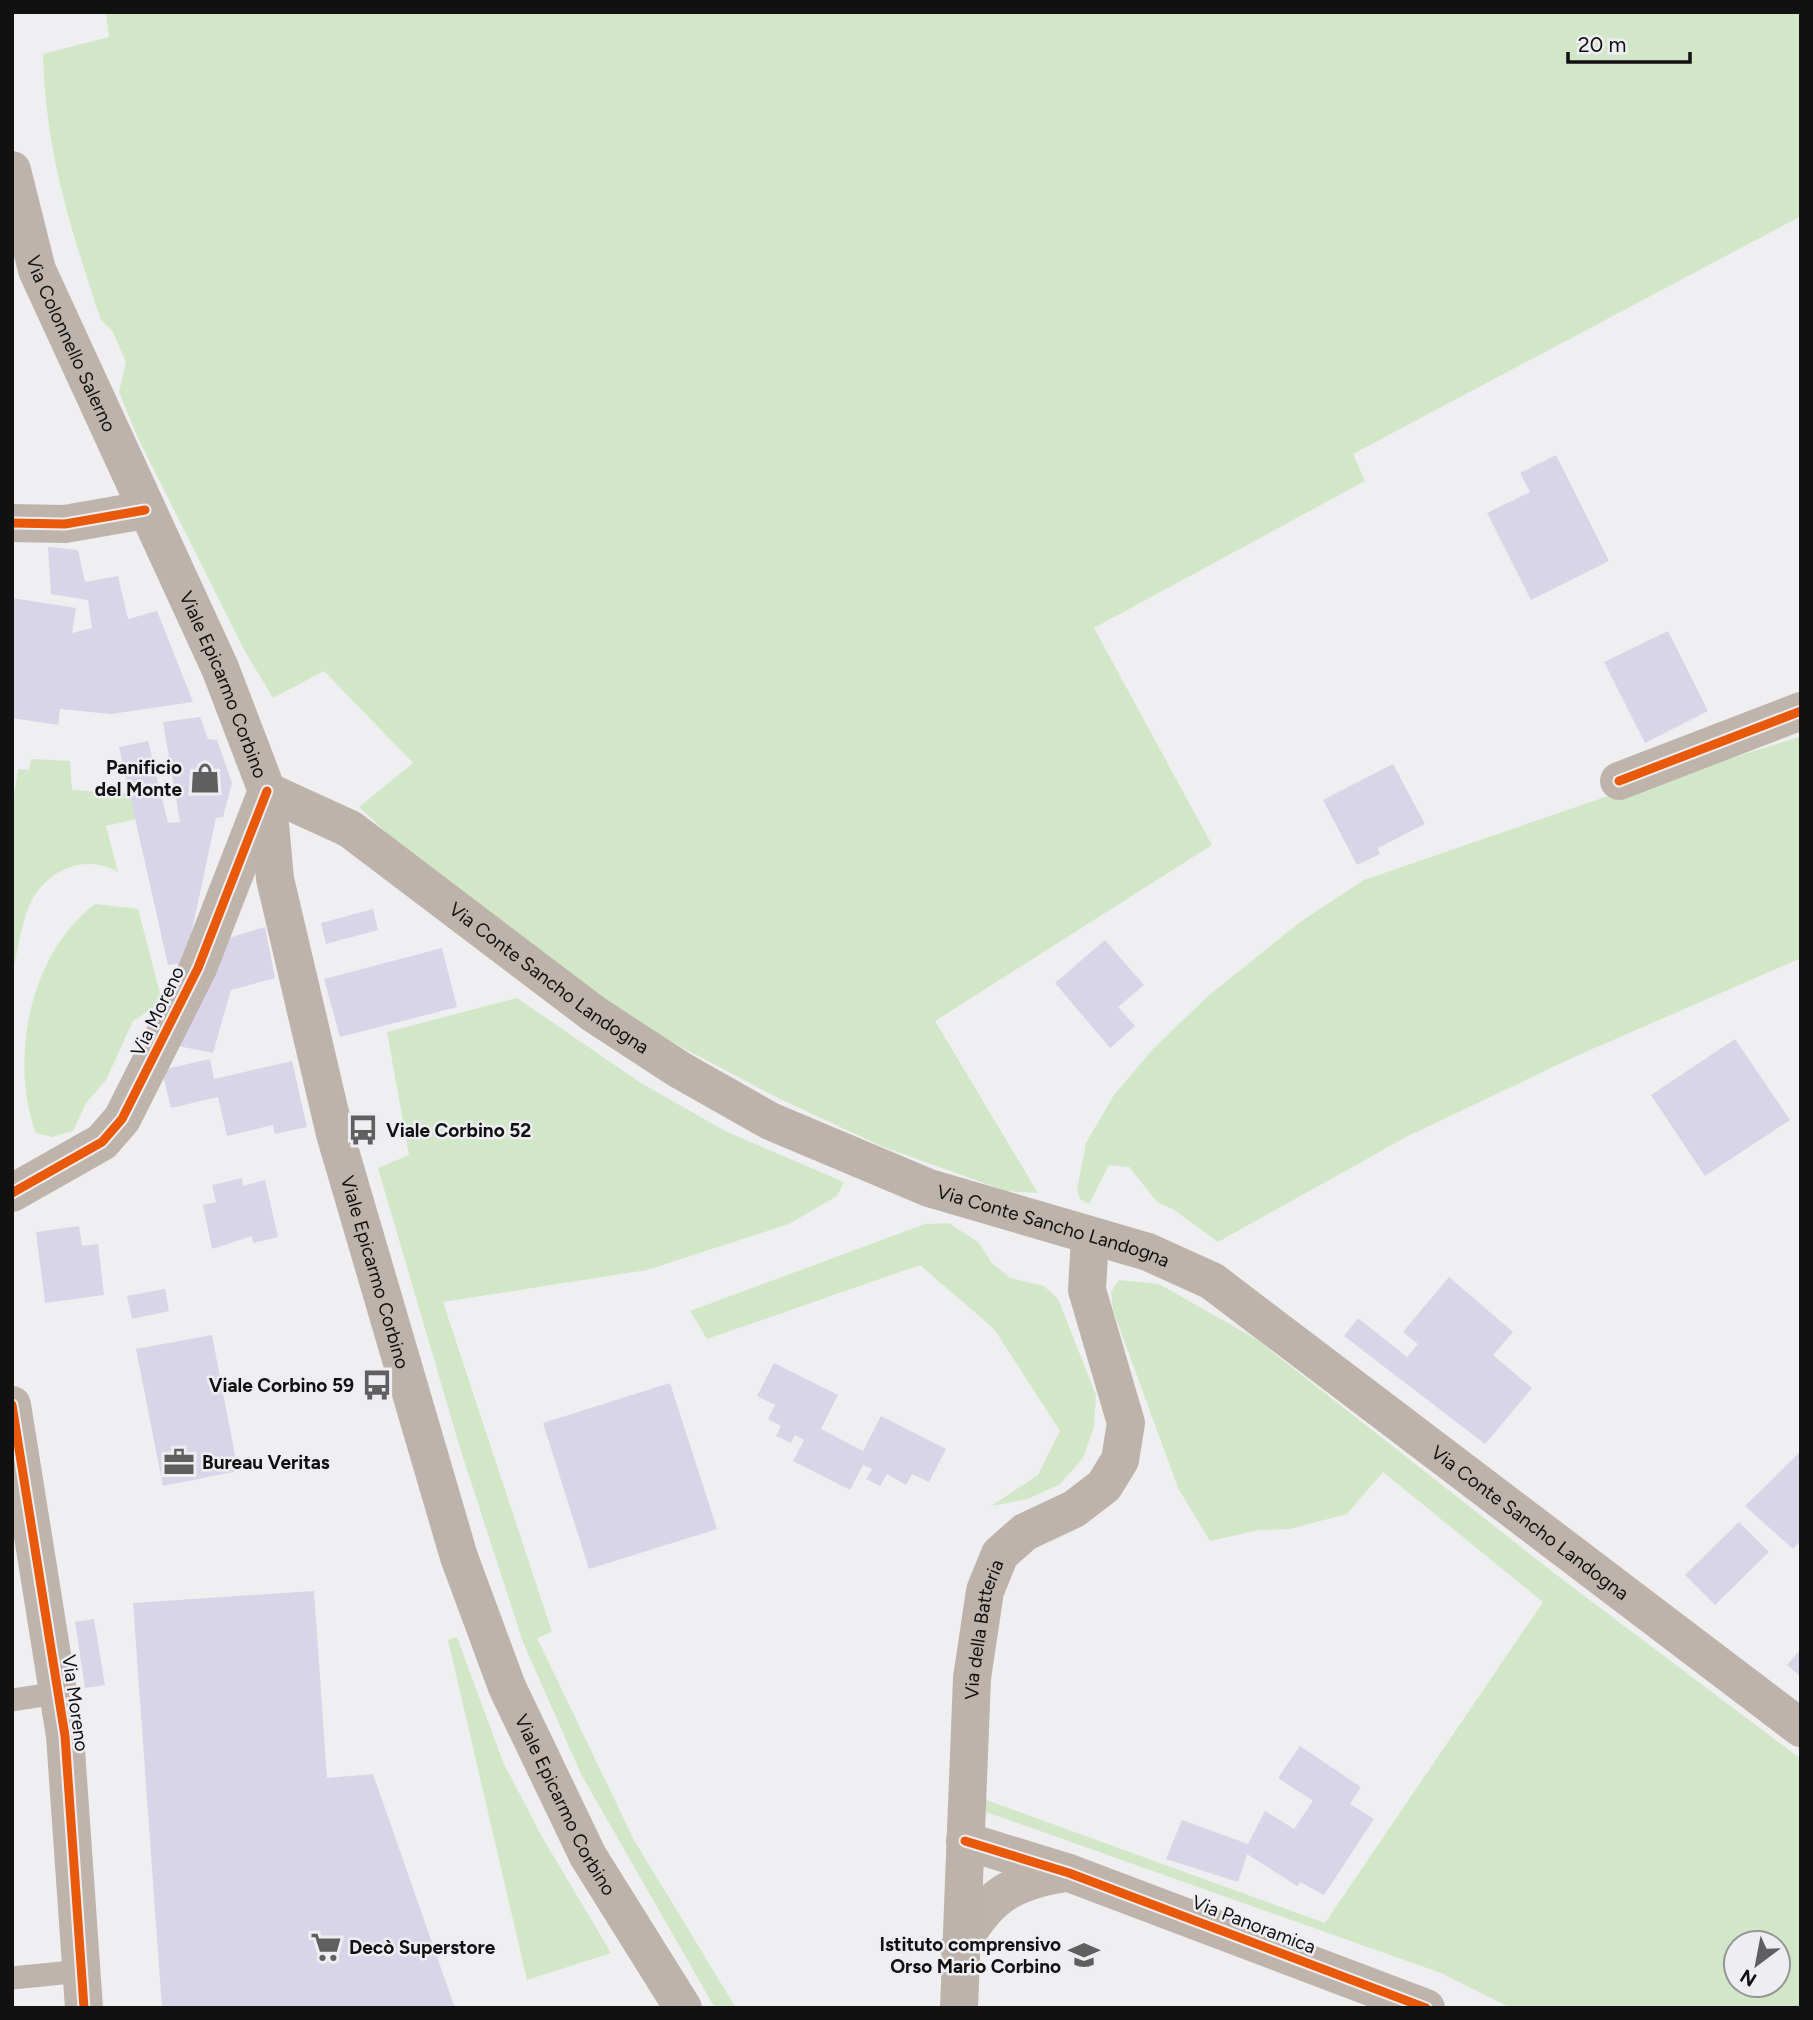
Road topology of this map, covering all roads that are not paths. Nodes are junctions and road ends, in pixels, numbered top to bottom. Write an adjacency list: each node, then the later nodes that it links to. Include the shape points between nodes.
1 (12, 170): 3 (main road, Via Colonnello Salerno)
2 (12, 224): 3 (street)
3 (37, 270): 4 (main road, Via Colonnello Salerno)
4 (145, 510): 5 (street, via 65,524); 8 (main road, Viale Epicarmo Corbino, via 220,668)
5 (12, 523)
6 (1801, 711): 7 (street)
7 (1619, 781)
8 (267, 791): 9 (main road, Viale Epicarmo Corbino); 10 (street, Via Moreno); 12 (main road, Via Conte Sancho Landogna, via 350,829 594,1014 770,1121 929,1188)
9 (275, 879): 10 (street); 22 (main road, Viale Epicarmo Corbino, via 335,1134 459,1557 507,1687 588,1856)
10 (231, 885): 11 (street, Via Moreno, via 198,968 122,1119 102,1142 68,1163)
11 (17, 1182)
12 (1090, 1237): 16 (main road, Via Conte Sancho Landogna, via 1148,1252 1212,1281); 17 (main road, Via della Batteria, via 1087,1290 1126,1423 1120,1460 1104,1486 1074,1509 1025,1532 999,1553 985,1591 972,1678)
13 (12, 1405): 14 (street, Via Moreno)
14 (58, 1693): 15 (lane); 21 (street, Via Moreno)
15 (12, 1700)
16 (1801, 1728)
17 (965, 1841): 18 (street, Via Panoramica); 19 (main road, Via della Batteria)
18 (1069, 1873): 19 (street, via 1030,1879 1003,1891 975,1918); 24 (street, Via Panoramica)
19 (959, 1948): 23 (main road, Via della Batteria)
20 (12, 1978): 21 (lane)
21 (83, 1989)
22 (683, 2008)
23 (959, 2008)
24 (1426, 2008)

